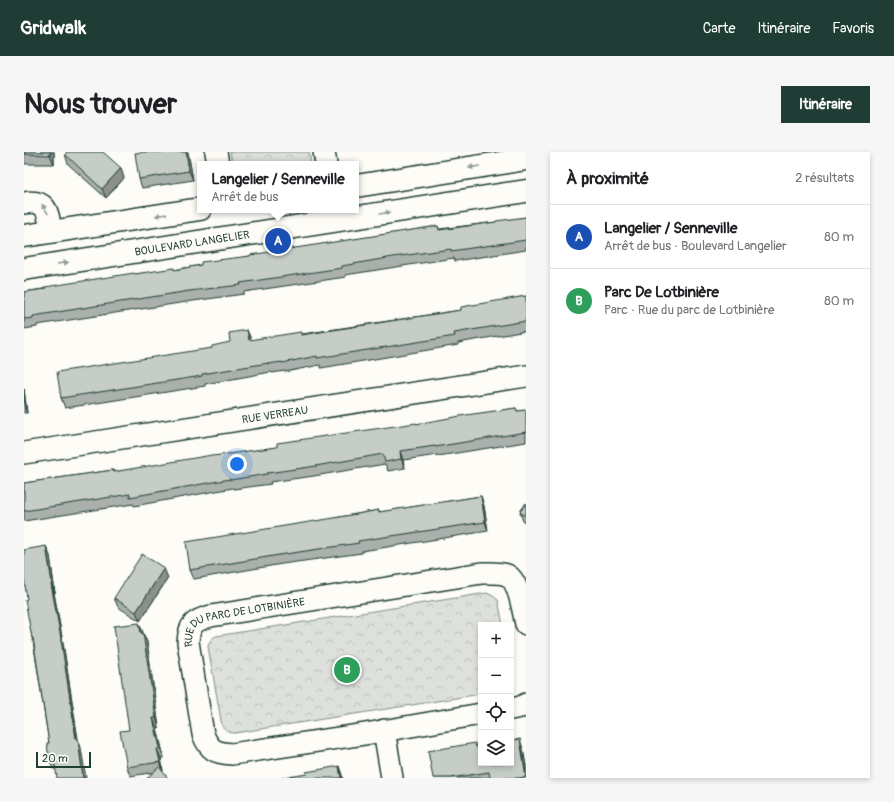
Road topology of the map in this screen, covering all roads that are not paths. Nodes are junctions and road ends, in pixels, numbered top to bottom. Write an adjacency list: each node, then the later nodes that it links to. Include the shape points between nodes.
1 (502, 157): 2 (main road); 3 (main road, one-way to 3)
2 (526, 159)
3 (359, 185)
4 (526, 191): 9 (main road, BOULEVARD LANGELIER, one-way to 4)
5 (24, 203): 7 (street, one-way to 5, via 46,209 35,201)
6 (197, 209): 7 (main road, one-way to 7)
7 (51, 232): 8 (main road)
8 (24, 236)
9 (24, 269)
10 (526, 376): 11 (street, RUE VERREAU)
11 (24, 453)
12 (526, 624): 16 (street, RUE DU PARC DE LOTBINIÈRE, via 516,586 509,576 496,572 211,616 192,624 188,642 204,734 212,749 232,754)
13 (526, 704): 14 (street)
14 (514, 708)
15 (478, 714): 16 (street, RUE DU PARC DE LOTBINIÈRE)
16 (384, 730): 17 (street)
17 (392, 778)

